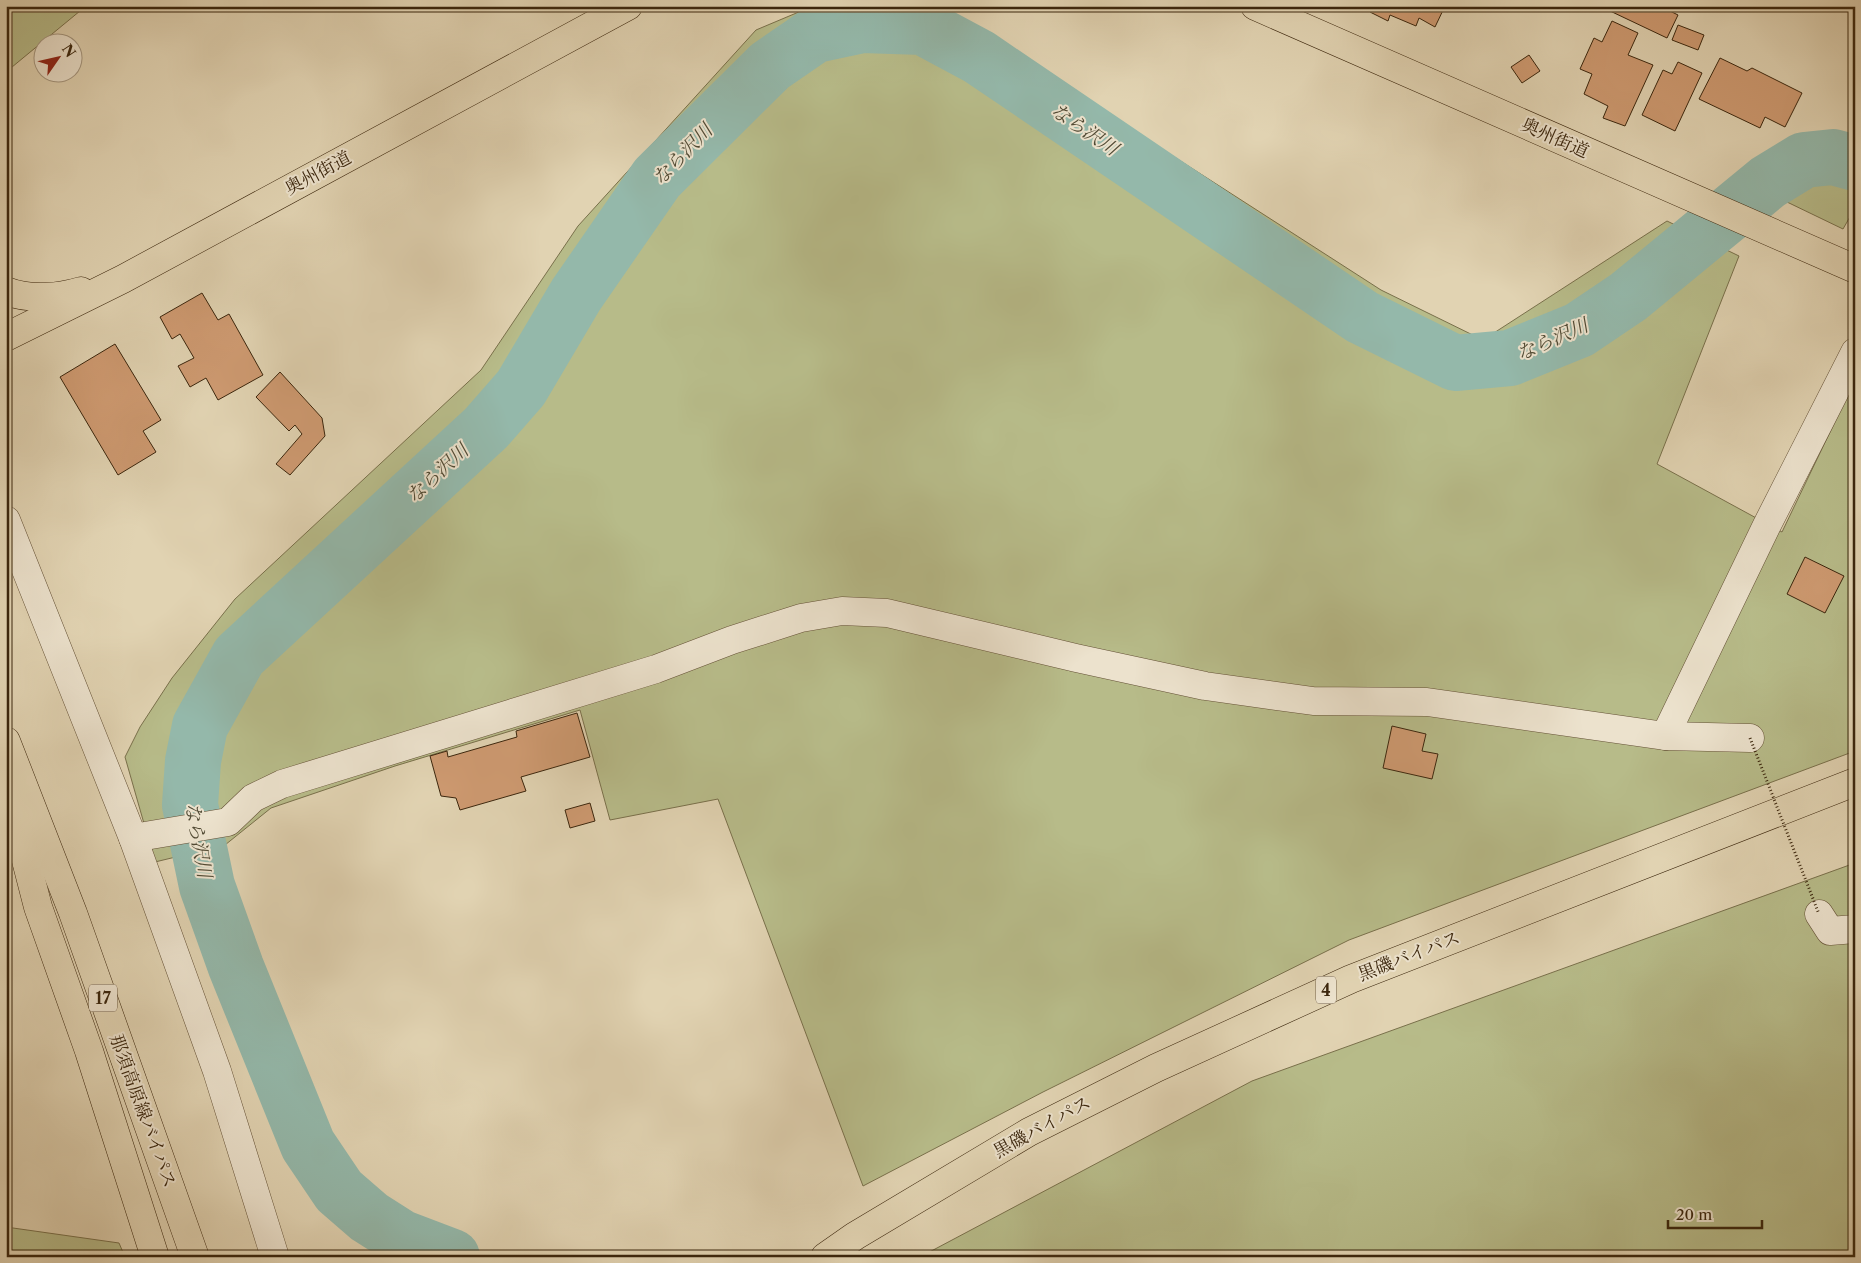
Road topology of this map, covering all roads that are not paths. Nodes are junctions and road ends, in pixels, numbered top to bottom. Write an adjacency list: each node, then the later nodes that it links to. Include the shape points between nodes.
1 (628, 6): 4 (main road, 奥州街道)
2 (1255, 6): 3 (main road, 奥州街道)
3 (1855, 269)
4 (123, 279): 5 (main road, via 67,295 33,296); 6 (main road, 奥州街道)
5 (6, 291)
6 (6, 337)
7 (1855, 352): 9 (lane)
8 (6, 520): 14 (lane)
9 (1665, 736): 10 (lane); 14 (lane, via 1427,702 1313,701 1205,686 887,613 842,611 801,618 656,669 282,784 253,798 228,822)
10 (1750, 738)
11 (6, 741): 18 (main road, 那須高原線バイパス / 17, via 73,913)
12 (6, 782): 17 (main road, 那須高原線バイパス / 17, via 38,907 89,1051)
13 (1855, 782): 20 (main road, 黒磯バイパス / 4, via 1351,979 1156,1068 1030,1132 854,1236)
14 (133, 838): 19 (lane, via 217,1071)
15 (1818, 914): 16 (lane, via 1830,931)
16 (1855, 929)
17 (155, 1257)
18 (195, 1257)
19 (275, 1257)
20 (825, 1257)

